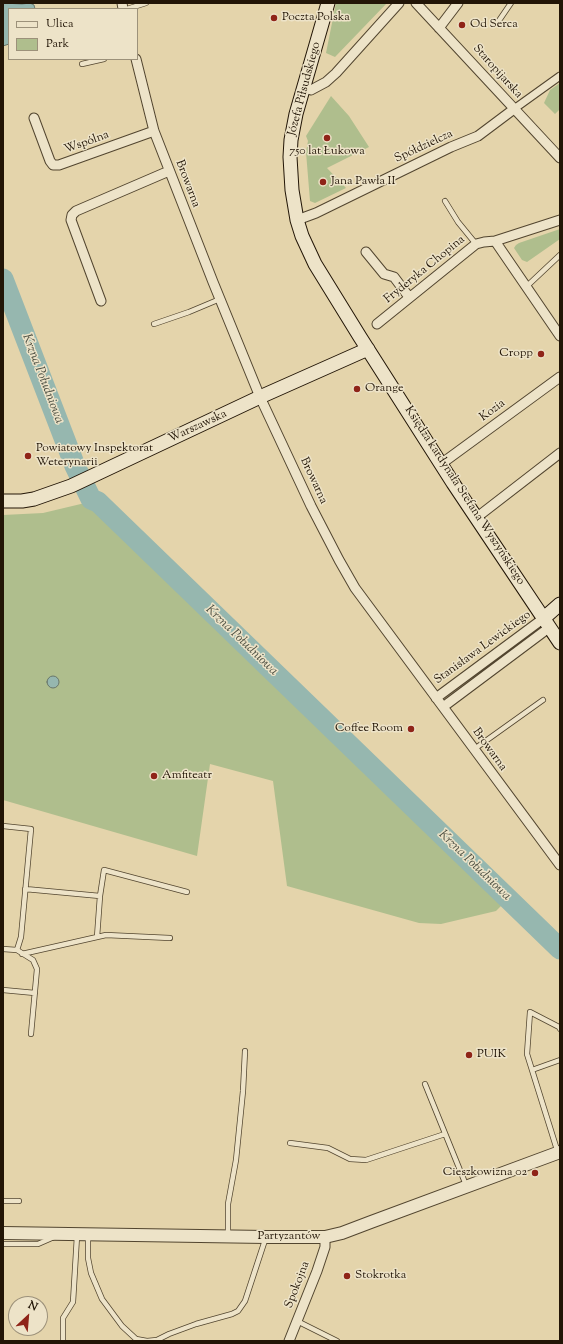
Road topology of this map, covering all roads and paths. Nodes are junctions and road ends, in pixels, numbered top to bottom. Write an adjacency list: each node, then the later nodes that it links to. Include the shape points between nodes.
1 (146, 3): 7 (lane)
2 (328, 3): 14 (main road, Józefa Piłsudskiego)
3 (399, 3): 14 (street, via 326,82 311,90)
4 (416, 3): 9 (street, Staropijarska)
5 (458, 3): 9 (street)
6 (511, 3): 8 (lane)
7 (130, 8)
8 (498, 22)
9 (439, 28): 15 (street, Staropijarska)
10 (100, 60): 12 (lane)
11 (136, 60): 17 (street, Browarna)
12 (82, 64)
13 (560, 76): 15 (street)
14 (303, 88): 21 (main road, Józefa Piłsudskiego, via 292,130 290,152 291,184)
15 (514, 109): 18 (street, Staropijarska); 21 (street, Spółdzielcza, via 478,136)
16 (34, 118): 17 (street, Wspólna, via 50,161 53,165 59,166)
17 (154, 131): 19 (street, Browarna)
18 (560, 158)
19 (169, 171): 29 (street, Browarna); 30 (street, via 72,214 71,220)
20 (445, 201): 24 (lane)
21 (297, 220): 34 (main road, Józefa Piłsudskiego, via 315,264)
22 (560, 220): 23 (street, Fryderyka Chopina)
23 (495, 241): 24 (street, Fryderyka Chopina); 27 (street)
24 (476, 244): 28 (street, Fryderyka Chopina)
25 (366, 252): 28 (street, via 384,274 394,277)
26 (559, 258): 27 (lane)
27 (526, 287): 33 (street)
28 (409, 297): 32 (street, Fryderyka Chopina)
29 (220, 299): 31 (lane); 36 (street, Browarna)
30 (101, 301)
31 (154, 324)
32 (377, 324)
33 (560, 336)
34 (368, 349): 36 (main road, Warszawska); 38 (main road, Księdza kardynała Stefana Wyszyńskiego)
35 (560, 377): 38 (street, Kozia)
36 (260, 397): 39 (main road, Warszawska, via 71,486 34,499); 44 (street, Browarna, via 314,512 355,588)
37 (560, 453): 40 (street)
38 (441, 464): 40 (main road, Księdza kardynała Stefana Wyszyńskiego)
39 (3, 501)
40 (476, 518): 42 (main road, Księdza kardynała Stefana Wyszyńskiego)
41 (560, 604): 42 (main road)
42 (547, 622): 43 (main road, Księdza kardynała Stefana Wyszyńskiego); 44 (street, Stanisława Lewickiego); 46 (street, Stanisława Lewickiego)
43 (560, 643)
44 (436, 698): 46 (street, Browarna)
45 (543, 700): 47 (lane)
46 (442, 707): 47 (street, Browarna)
47 (473, 750): 49 (street, Browarna)
48 (3, 826): 50 (lane, via 31,829)
49 (560, 866)
50 (25, 889): 52 (lane); 56 (lane, via 21,937)
51 (187, 892): 52 (lane, via 104,870)
52 (100, 896): 53 (lane)
53 (97, 937): 54 (lane, via 106,935); 57 (lane)
54 (170, 938)
55 (3, 949): 56 (lane)
56 (17, 950): 57 (lane)
57 (22, 954): 59 (lane, via 33,960 37,969)
58 (3, 990): 59 (lane)
59 (35, 992): 61 (lane)
60 (560, 1029): 64 (lane, via 530,1012 527,1054)
61 (31, 1034)
62 (245, 1051): 75 (lane, via 236,1160 228,1204)
63 (560, 1060): 64 (lane)
64 (532, 1070): 68 (lane)
65 (425, 1084): 66 (lane)
66 (445, 1134): 67 (lane, via 366,1160 350,1159 328,1148); 69 (lane)
67 (290, 1144)
68 (559, 1152): 69 (street, Partyzantów)
69 (466, 1187): 77 (street, Partyzantów)
70 (3, 1201): 71 (lane)
71 (19, 1201)
72 (3, 1233): 73 (street, Partyzantów)
73 (60, 1234): 74 (street, Partyzantów); 78 (lane, via 38,1244)
74 (83, 1234): 75 (street, Partyzantów); 76 (lane, via 91,1273 102,1299 122,1326 136,1338 147,1341 157,1340 238,1311 245,1301); 80 (lane, via 73,1302 63,1318)
75 (228, 1237): 76 (street, Partyzantów)
76 (266, 1237): 77 (street, Partyzantów)
77 (325, 1237): 79 (street, Spokojna, via 322,1257)
78 (3, 1244)
79 (297, 1321): 81 (street, Spokojna); 82 (lane)
80 (63, 1341)
81 (289, 1341)
82 (337, 1341)

